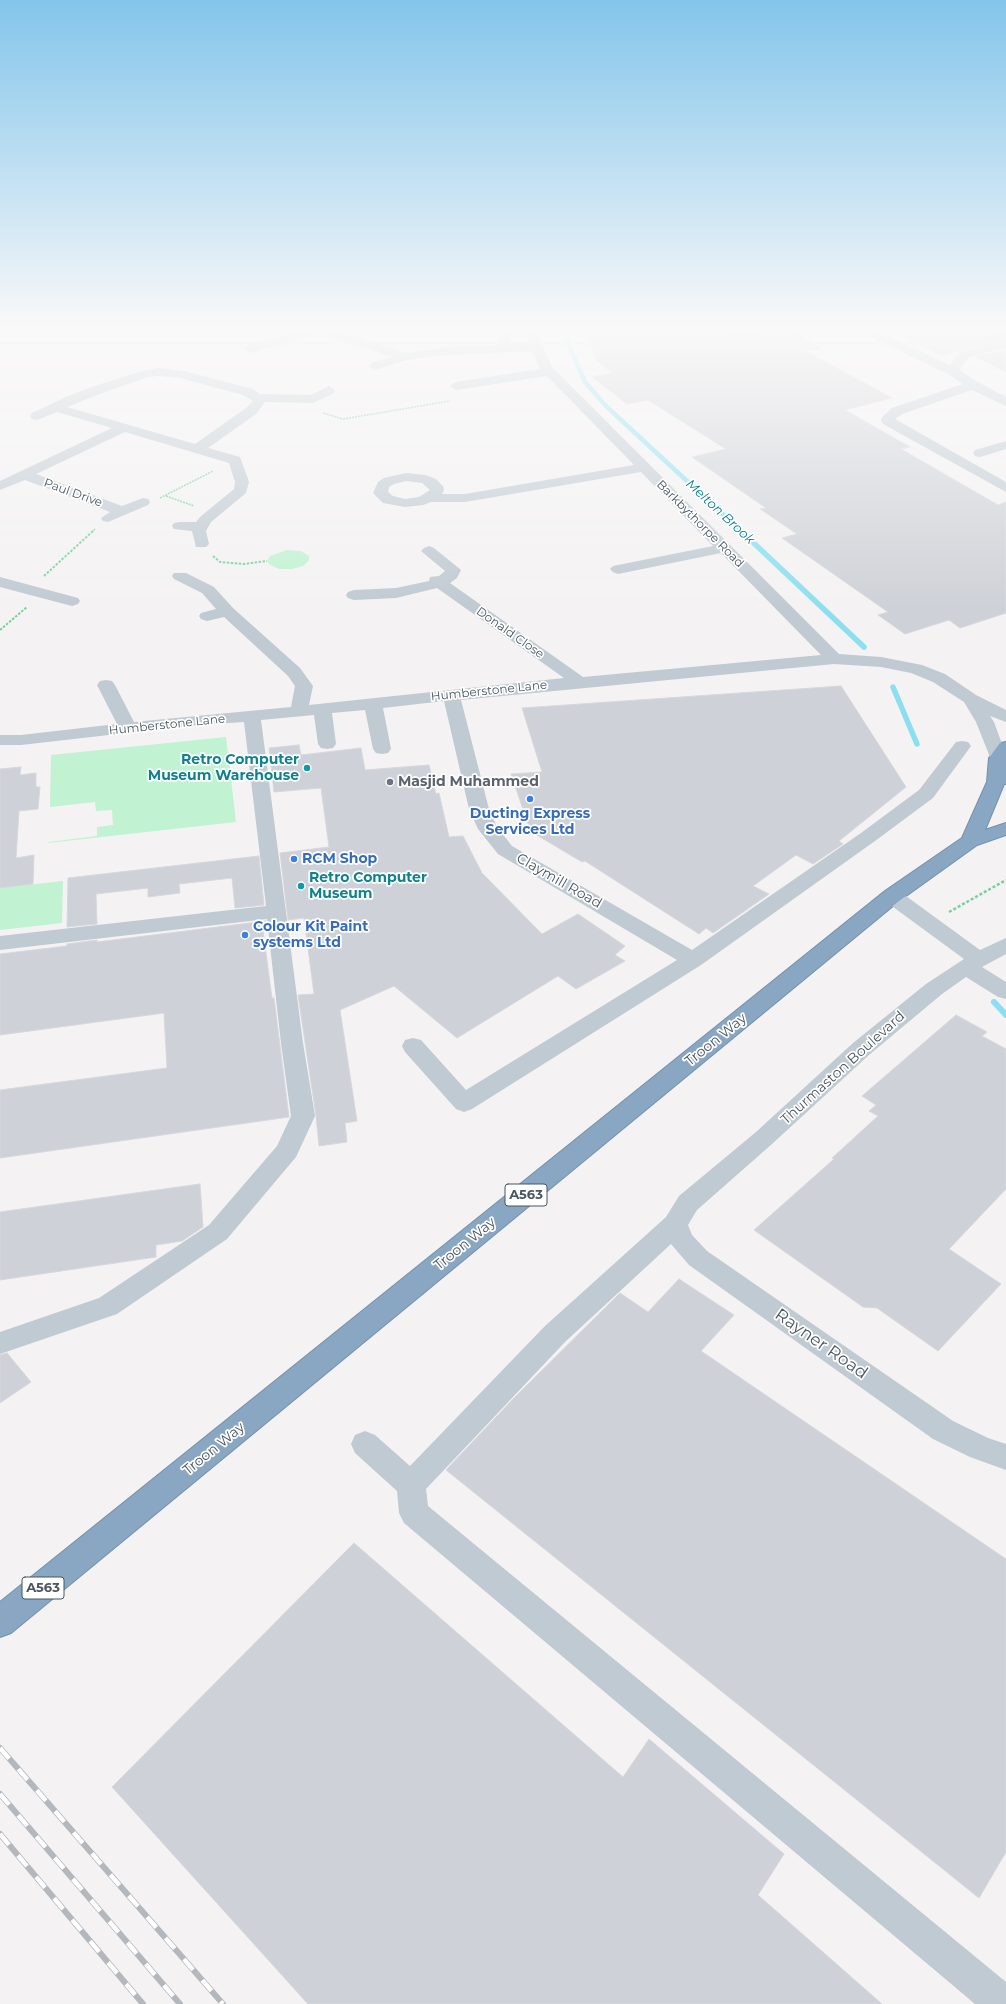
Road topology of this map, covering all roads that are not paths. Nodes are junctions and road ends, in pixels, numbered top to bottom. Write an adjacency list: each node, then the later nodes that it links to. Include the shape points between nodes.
1 (109, 423): 5 (street)
2 (237, 423): 7 (street)
3 (600, 423): 9 (street, Barkbythorpe Road)
4 (891, 423): 12 (street)
5 (126, 427): 7 (street); 10 (street)
6 (1006, 445): 8 (street)
7 (197, 449): 18 (street, via 235,460 242,482 241,490 204,520)
8 (980, 453)
9 (644, 467): 13 (street, via 465,498); 20 (street, Barkbythorpe Road)
10 (25, 475): 11 (street); 15 (street, Paul Drive)
11 (0, 486)
12 (1006, 488)
13 (430, 498)
14 (143, 502): 15 (street, Paul Drive)
15 (121, 511): 16 (street, Paul Drive)
16 (105, 520)
17 (179, 526): 18 (street)
18 (201, 527): 19 (street)
19 (201, 544)
20 (724, 548): 22 (street); 32 (street, Barkbythorpe Road)
21 (429, 551): 25 (street, via 453,570 451,576)
22 (618, 569)
23 (180, 576): 30 (street, via 208,590)
24 (0, 582): 26 (street)
25 (438, 582): 27 (street, via 404,591); 33 (street, Donald Close)
26 (24, 589): 28 (street); 29 (street)
27 (354, 595)
28 (3, 601)
29 (72, 601)
30 (223, 607): 31 (street); 39 (street, via 294,672 304,686)
31 (207, 616)
32 (834, 659): 33 (street, Humberstone Lane); 36 (street, Humberstone Lane, via 881,662 916,669 939,678)
33 (580, 682): 35 (street, Humberstone Lane)
34 (106, 685): 42 (street)
35 (451, 695): 37 (street, Humberstone Lane); 54 (street, Claymill Road, via 479,809 488,829 505,850)
36 (970, 699): 41 (street, Humberstone Lane); 47 (street, Humberstone Lane, via 985,722)
37 (373, 703): 38 (street, Humberstone Lane); 46 (street)
38 (322, 708): 39 (street, Humberstone Lane); 44 (street)
39 (299, 710): 40 (street, Humberstone Lane)
40 (252, 716): 42 (street, Humberstone Lane); 51 (street)
41 (1006, 717)
42 (128, 728): 43 (street, Humberstone Lane)
43 (0, 740)
44 (327, 744)
45 (962, 746): 54 (street, via 926,794 868,838)
46 (382, 749)
47 (1002, 764): 49 (highway)
48 (1006, 829): 49 (highway, Troon Way / A563)
49 (970, 841): 50 (highway, Troon Way / A563)
50 (892, 896): 55 (street, via 929,923); 63 (highway, Troon Way / A563)
51 (277, 911): 52 (street); 59 (street, via 303,1116 287,1151 218,1232 108,1306)
52 (0, 943)
53 (1006, 945): 55 (street, Thurmaston Boulevard)
54 (693, 960): 57 (street, via 464,1103)
55 (972, 964): 56 (street); 58 (street, Thurmaston Boulevard, via 934,989 861,1049)
56 (1006, 992)
57 (413, 1046)
58 (682, 1213): 61 (street, Rayner Road, via 682,1241 698,1258 937,1426 980,1448); 62 (street, Thurmaston Boulevard, via 555,1334)
59 (0, 1343)
60 (364, 1444): 62 (street)
61 (1006, 1457)
62 (410, 1485): 64 (street, via 414,1514)
63 (0, 1622)
64 (1004, 2004)

